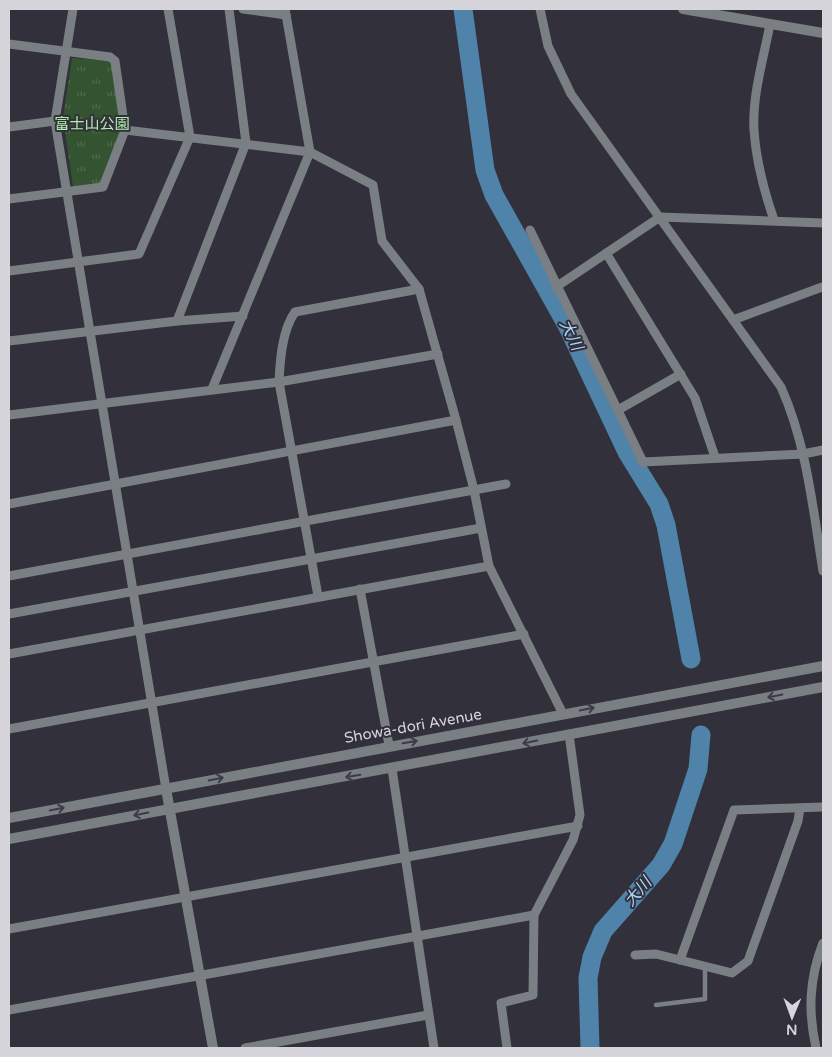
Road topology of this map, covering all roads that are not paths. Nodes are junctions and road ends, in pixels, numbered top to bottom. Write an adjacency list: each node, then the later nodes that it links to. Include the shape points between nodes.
1 (73, 9): 12 (street)
2 (168, 9): 16 (street)
3 (229, 9): 17 (street)
4 (242, 9): 8 (street)
5 (540, 9): 21 (street, via 548,46 570,94)
6 (683, 9): 7 (street)
7 (706, 11): 9 (street)
8 (285, 12): 18 (street)
9 (770, 24): 10 (street); 22 (street, via 754,129 763,188)
10 (823, 33)
11 (9, 44): 12 (street)
12 (66, 53): 13 (street); 15 (street, via 110,57 115,61)
13 (55, 121): 14 (street); 19 (street)
14 (9, 126)
15 (125, 130): 16 (street); 19 (street, via 103,187)
16 (190, 137): 17 (street); 26 (street, via 139,254)
17 (246, 143): 18 (street); 33 (street)
18 (310, 152): 30 (street, via 373,186 382,241); 31 (street)
19 (67, 192): 20 (street); 26 (street)
20 (9, 199)
21 (660, 216): 22 (street); 25 (street); 32 (street)
22 (774, 220): 23 (street)
23 (823, 223)
24 (530, 230): 29 (street)
25 (606, 253): 29 (street); 37 (street)
26 (78, 262): 27 (street); 34 (street)
27 (9, 271)
28 (823, 286): 32 (street)
29 (556, 287): 41 (street)
30 (419, 289): 36 (street); 38 (street, via 295,312 289,320)
31 (243, 316): 33 (street); 39 (street)
32 (733, 320): 46 (street, via 781,387)
33 (177, 321): 34 (street)
34 (91, 332): 35 (street); 40 (street)
35 (9, 341)
36 (438, 354): 38 (street); 43 (street)
37 (681, 374): 41 (street); 47 (street, via 694,398)
38 (279, 382): 39 (street); 45 (street)
39 (212, 389): 40 (street)
40 (102, 402): 42 (street); 48 (street)
41 (618, 410): 47 (street, via 643,462)
42 (9, 415)
43 (456, 420): 45 (street); 50 (street)
44 (823, 450): 46 (street)
45 (291, 452): 48 (street); 52 (street)
46 (803, 454): 47 (street); 54 (street)
47 (715, 457)
48 (116, 484): 51 (street); 55 (street)
49 (506, 484): 50 (street)
50 (474, 490): 52 (street); 53 (street)
51 (9, 504)
52 (304, 521): 55 (street); 56 (street)
53 (482, 528): 56 (street); 57 (street)
54 (822, 552): 58 (street)
55 (128, 555): 59 (street); 61 (street)
56 (311, 559): 61 (street); 62 (street)
57 (489, 566): 60 (street); 65 (street)
58 (823, 571)
59 (9, 576)
60 (360, 589): 62 (street); 67 (street)
61 (134, 592): 63 (street); 64 (street)
62 (318, 596): 64 (street)
63 (9, 614)
64 (140, 628): 66 (street); 70 (street)
65 (524, 634): 67 (street); 71 (street)
66 (9, 654)
67 (372, 662): 70 (street); 74 (street)
68 (823, 666): 71 (street, Showa-dori Avenue, one-way to 68)
69 (823, 687): 73 (street, one-way to 73)
70 (152, 702): 72 (street); 76 (street)
71 (563, 714): 74 (street, Showa-dori Avenue, one-way to 71)
72 (9, 729)
73 (569, 734): 75 (street, one-way to 75); 81 (street, via 580,815)
74 (389, 746): 76 (street, Showa-dori Avenue, one-way to 74)
75 (392, 769): 78 (street, one-way to 78); 83 (street)
76 (166, 789): 78 (street); 80 (street, Showa-dori Avenue, one-way to 76)
77 (823, 807): 79 (street)
78 (170, 808): 82 (street, one-way to 82); 84 (street)
79 (800, 808): 90 (street, via 734,810); 91 (street, via 798,822 748,961 732,973)
80 (9, 818)
81 (578, 826): 83 (street); 85 (street)
82 (9, 839)
83 (406, 856): 84 (street); 87 (street)
84 (186, 896): 86 (street); 92 (street)
85 (534, 915): 87 (street); 99 (street, via 533,995 501,1002)
86 (9, 929)
87 (418, 935): 92 (street); 95 (street)
88 (823, 943): 100 (street, via 810,992 810,1024)
89 (635, 954): 90 (street, via 656,954)
90 (680, 960): 91 (street)
91 (704, 966): 93 (lane, via 705,999)
92 (200, 975): 94 (street); 96 (street)
93 (656, 1005)
94 (9, 1010)
95 (428, 1015): 97 (street); 98 (street)
96 (213, 1048)
97 (245, 1048)
98 (434, 1048)
99 (507, 1048)
100 (816, 1048)

